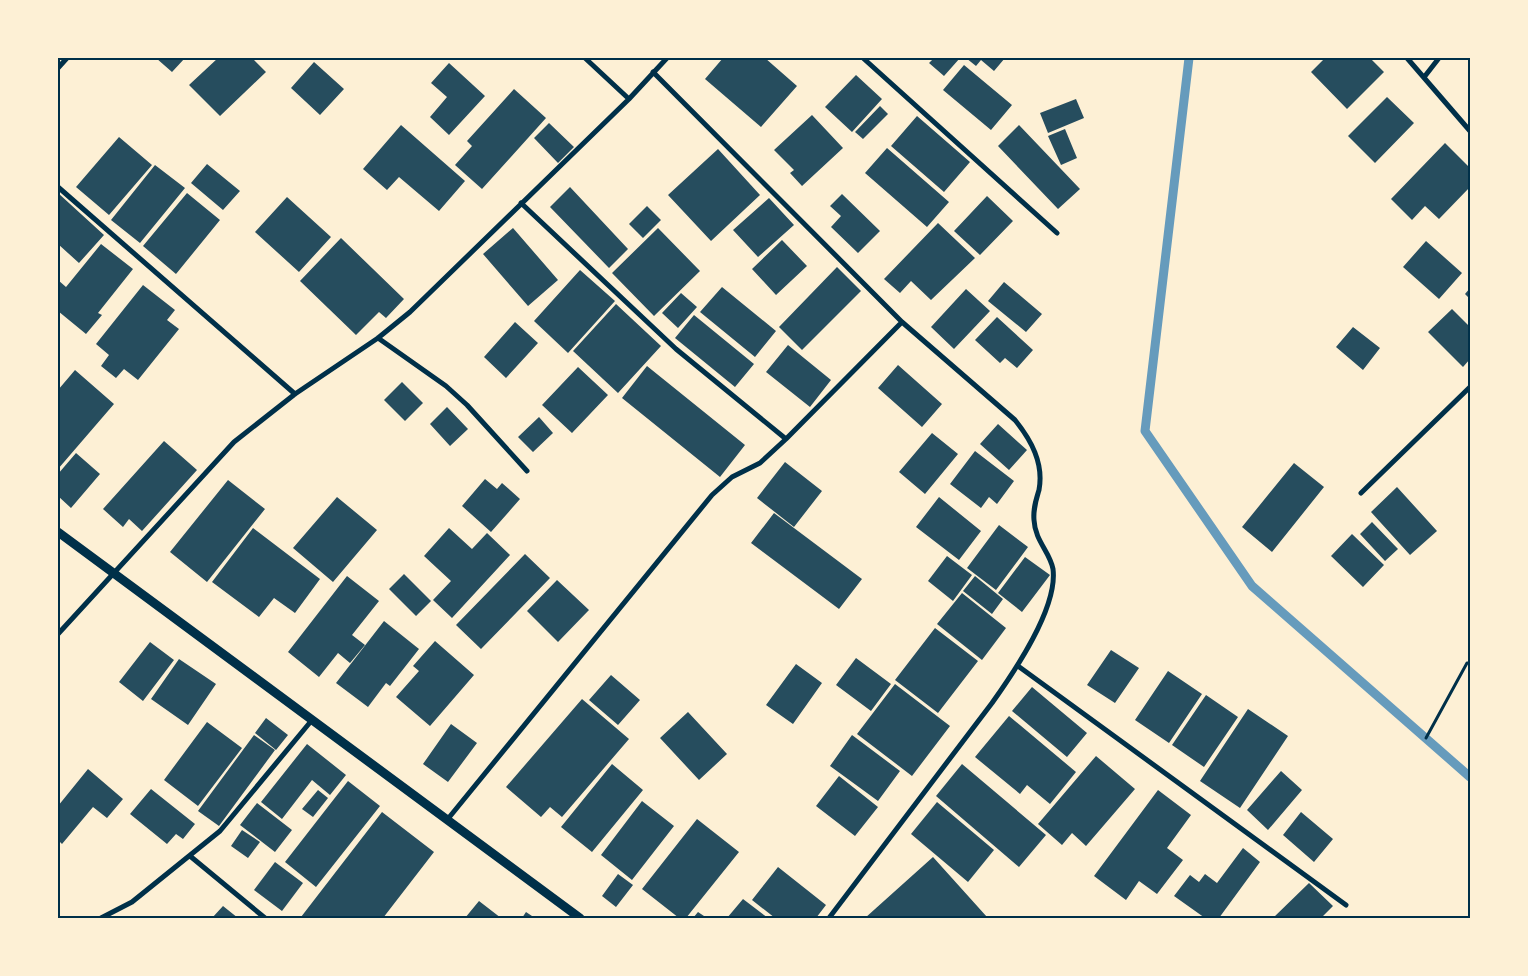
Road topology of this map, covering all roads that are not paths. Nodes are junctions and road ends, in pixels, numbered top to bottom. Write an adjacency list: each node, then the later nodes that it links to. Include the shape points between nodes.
1 (67, 58): 7 (street)
2 (585, 58): 10 (street)
3 (667, 58): 8 (street)
4 (862, 58): 14 (street)
5 (1407, 58): 9 (street)
6 (1440, 58): 9 (street)
7 (58, 68)
8 (654, 72): 10 (street); 15 (street)
9 (1425, 76): 11 (street)
10 (629, 99): 13 (street)
11 (1470, 131)
12 (58, 187): 18 (street)
13 (521, 203): 16 (street, via 410,312); 19 (street, via 676,349)
14 (1057, 232)
15 (902, 322): 19 (street); 25 (street, via 1015,420 1028,436 1040,466 1034,522 1036,537 1053,568 1053,584 1050,601)
16 (378, 338): 18 (street); 20 (street, via 446,386)
17 (1470, 387): 21 (street)
18 (296, 394): 23 (street, via 234,442)
19 (786, 439): 27 (street, via 760,463 732,477 712,495)
20 (527, 471)
21 (1361, 493)
22 (58, 532): 23 (street)
23 (114, 574): 24 (street); 26 (street)
24 (58, 634)
25 (1018, 666): 29 (street); 33 (street)
26 (312, 720): 27 (street); 28 (street, via 220,831)
27 (448, 820): 32 (street)
28 (190, 856): 30 (street, via 132,902); 31 (street)
29 (1346, 905)
30 (101, 918)
31 (265, 918)
32 (580, 918)
33 (829, 918)

